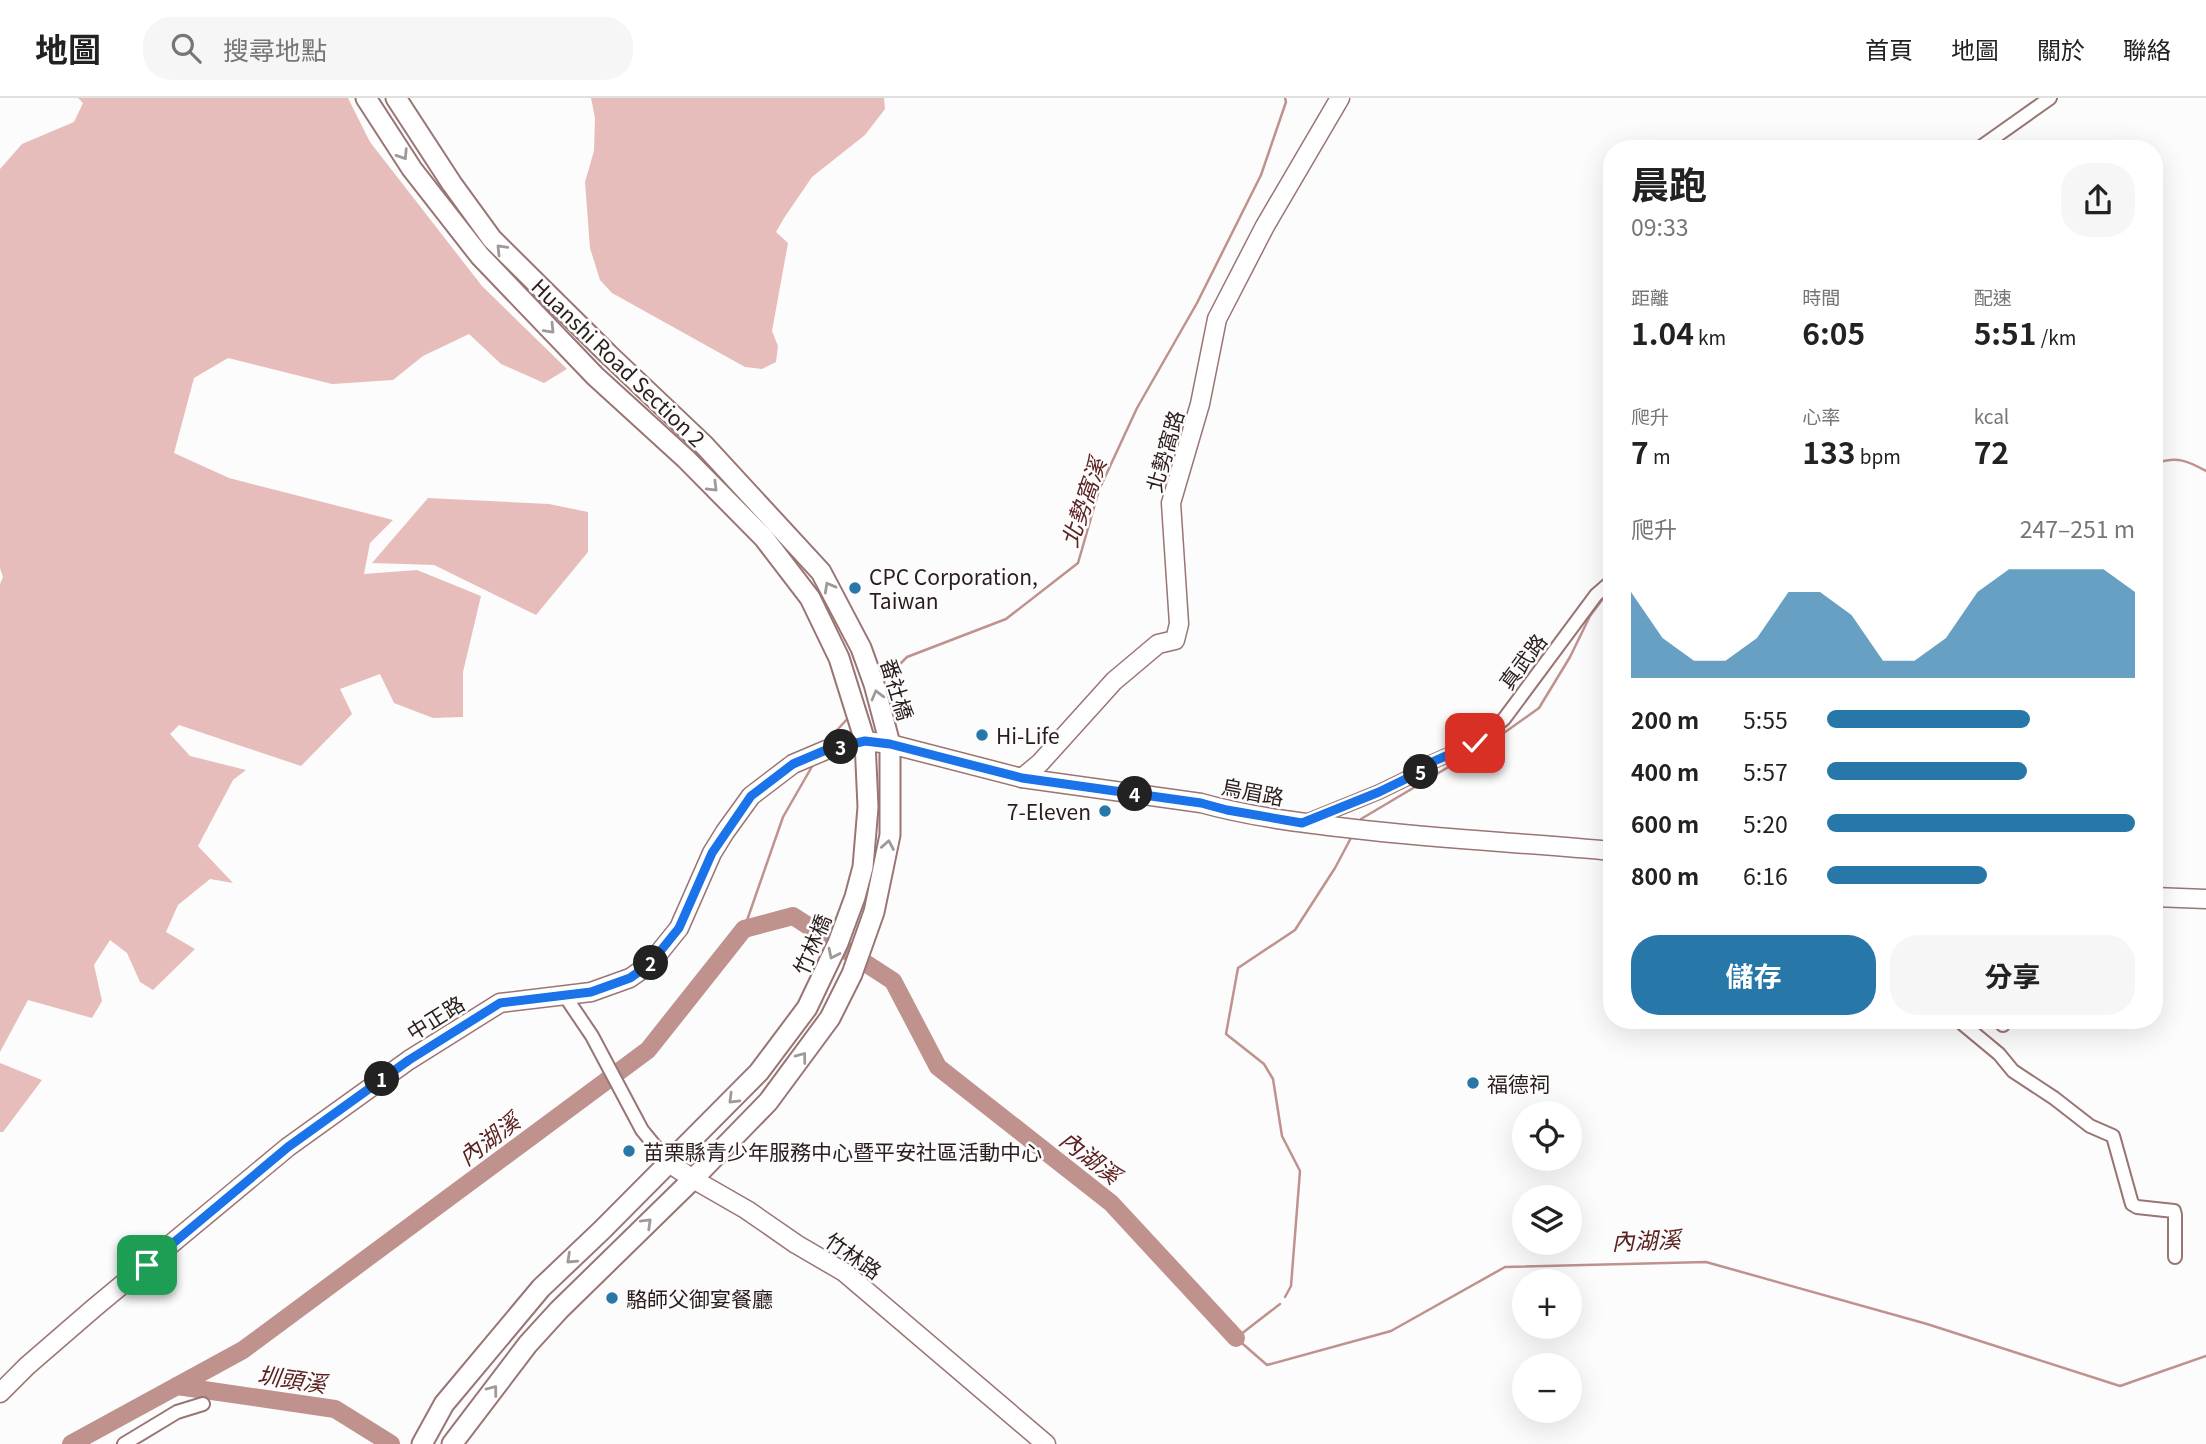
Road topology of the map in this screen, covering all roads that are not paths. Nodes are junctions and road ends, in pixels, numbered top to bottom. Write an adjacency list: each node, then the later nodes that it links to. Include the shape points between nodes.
1 (366, 98): 8 (main road, Huanshi Road Section 2, one-way to 8, via 412,169 480,256 594,376 764,538 810,598 839,658)
2 (396, 98): 7 (main road, Huanshi Road Section 2, one-way to 2, via 821,572 704,445 492,239)
3 (1340, 98): 10 (main road, 北勢窩路, via 1265,226 1217,320 1200,404 1171,503 1179,624 1175,640 1158,644 1114,681)
4 (2050, 98): 5 (street)
5 (1991, 140)
6 (1603, 588): 11 (street, 真武路, via 1504,719 1475,743 1379,792)
7 (861, 648): 9 (main road, 番社橋, one-way to 7)
8 (865, 741): 9 (main road, 中正路); 15 (main road, 中正路, via 793,764 751,796 712,853 679,928 650,964 614,985); 17 (main road, 竹林橋, one-way to 17, via 868,807 863,867 838,943 807,1008 759,1072)
9 (890, 744): 10 (main road, 烏眉路); 18 (main road, one-way to 9, via 768,1102 830,1018 852,974 874,912 890,835)
10 (1022, 778): 11 (main road, 烏眉路, via 1201,803)
11 (1302, 823): 12 (main road, 烏眉路)
12 (1603, 850)
13 (2163, 898): 14 (main road)
14 (2206, 900)
15 (565, 996): 17 (street, 竹林路, via 592,1036 632,1114); 20 (main road, 中正路, via 500,1003 409,1060 288,1147 94,1308)
16 (1969, 1029): 19 (street, via 2013,1071 2090,1126 2113,1136 2132,1204 2174,1211)
17 (669, 1163): 18 (main road, 竹林路); 22 (main road, one-way to 22, via 541,1288 444,1404)
18 (692, 1180): 24 (main road, one-way to 18, via 551,1318); 25 (main road, 竹林路, via 844,1272)
19 (2175, 1257)
20 (0, 1393)
21 (203, 1404): 23 (street, via 177,1412)
22 (426, 1437)
23 (124, 1444)
24 (452, 1444)
25 (1045, 1444)

